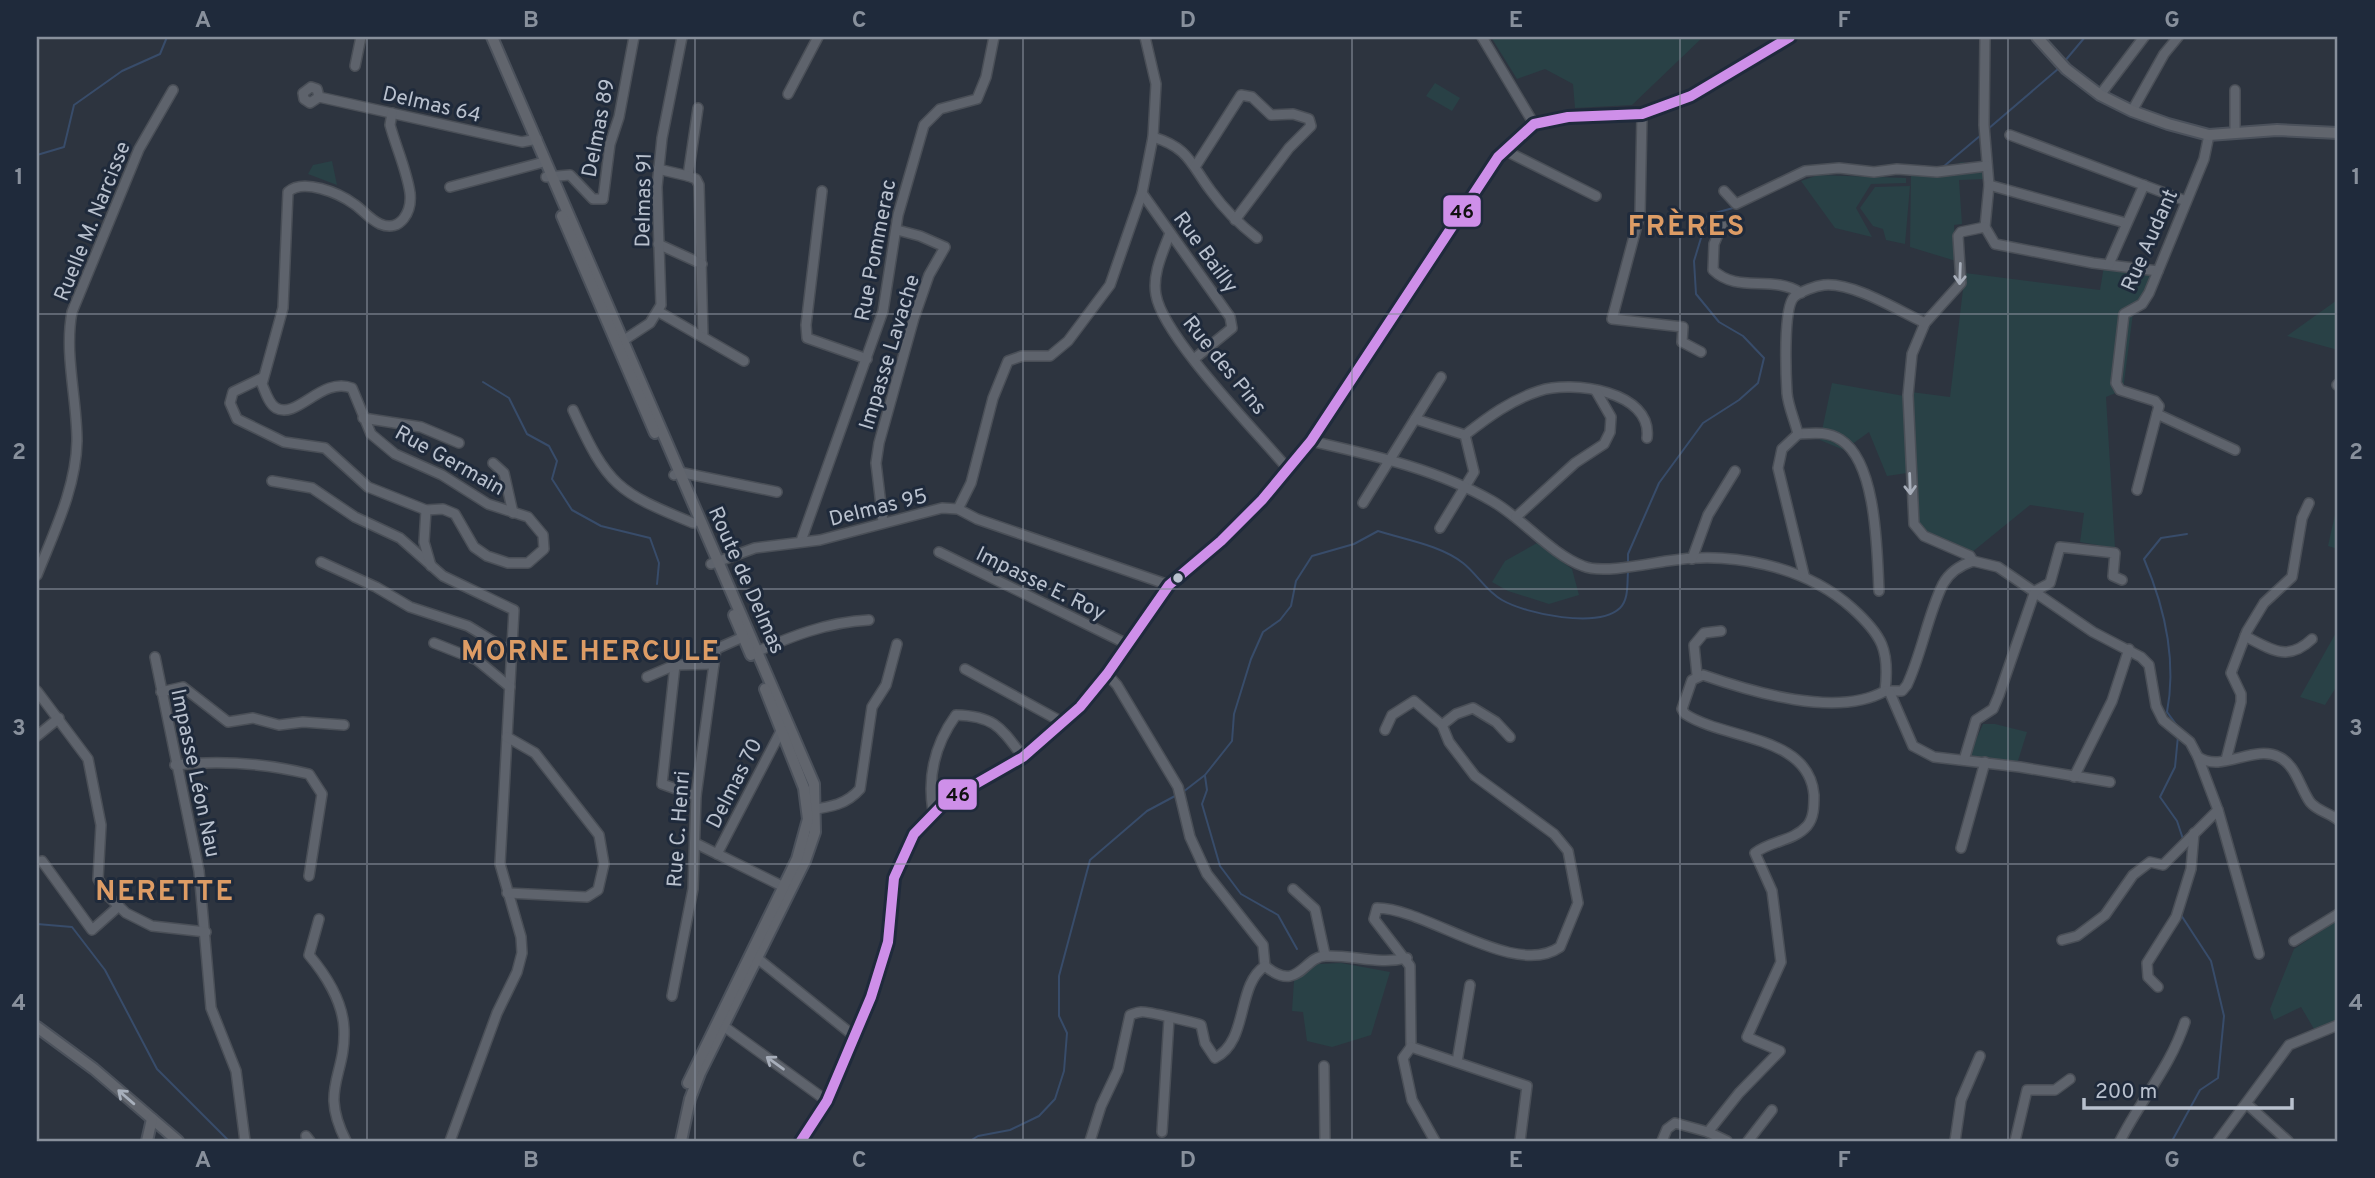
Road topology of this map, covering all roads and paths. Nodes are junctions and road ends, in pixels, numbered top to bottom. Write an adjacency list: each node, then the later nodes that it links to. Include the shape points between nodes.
1 (361, 37): 15 (street)
2 (486, 37): 31 (main road, Route de Delmas)
3 (492, 37): 31 (main road, Route de Delmas)
4 (634, 37): 37 (street, Delmas 89, via 603,199 593,200 570,175)
5 (682, 37): 36 (street, Delmas 91)
6 (818, 37): 18 (street)
7 (994, 37): 51 (street, Rue Pommerac, via 976,99 940,109 924,125)
8 (1145, 37): 30 (street, via 1156,84)
9 (1482, 37): 25 (street)
10 (1790, 37): 24 (main road, via 1691,96)
11 (1985, 37): 34 (street)
12 (2038, 37): 19 (main road, via 2062,64)
13 (2144, 37): 19 (street)
14 (2178, 37): 22 (street)
15 (355, 66)
16 (173, 90): 105 (street, Ruelle M. Narcisse, via 139,149 72,312 69,341 75,459 68,496)
17 (2235, 90): 26 (street)
18 (788, 94)
19 (2100, 94): 22 (main road)
20 (319, 97): 23 (street, Delmas 64)
21 (698, 108): 38 (street)
22 (2132, 111): 29 (main road)
23 (392, 113): 31 (street, Delmas 64, via 522,142); 68 (street, via 390,125 410,197 407,216 393,226 378,223 339,196 310,187 288,192 283,308)
24 (1642, 114): 25 (main road, via 1568,117); 63 (street, via 1640,214 1612,319 1683,327 1682,342)
25 (1534, 124): 32 (main road)
26 (2235, 133): 27 (main road); 29 (main road)
27 (2338, 133)
28 (2010, 135): 40 (street)
29 (2209, 135): 46 (street, Rue Audant)
30 (1153, 137): 35 (street, via 1174,143); 44 (street)
31 (534, 140): 33 (main road, Route de Delmas); 37 (main road, Route de Delmas)
32 (1504, 150): 45 (street); 77 (main road)
33 (540, 163): 37 (main road, Route de Delmas); 41 (street)
34 (1987, 166): 39 (street); 43 (street, via 1937,172 1805,171 1736,204)
35 (1195, 167): 47 (street); 47 (street, via 1241,95 1252,97 1271,115 1309,119 1311,126)
36 (658, 169): 38 (street); 54 (street, Delmas 91)
37 (549, 176): 62 (main road, Route de Delmas)
38 (688, 176): 55 (street, via 696,178 699,185)
39 (1989, 185): 48 (street); 50 (street)
40 (2144, 185): 46 (street); 48 (street)
41 (450, 187)
42 (822, 191): 64 (street, via 807,338)
43 (1724, 191)
44 (1142, 192): 52 (street, Rue Bailly); 91 (street, via 1111,285 1091,314 1051,356 1008,361 993,398 971,483)
45 (1596, 196)
46 (2186, 201): 57 (street, Rue Audant)
47 (1235, 220): 53 (street)
48 (2126, 223): 56 (street)
49 (1722, 225): 58 (street, via 1712,257 1713,270 1723,279 1734,284 1780,283)
50 (1985, 227): 56 (street, via 1994,244); 60 (street, one-way to 60, via 1960,233 1961,283)
51 (897, 230): 64 (street, Rue Pommerac, via 883,311); 95 (street, Impasse Lavache, via 944,247 914,318 879,443 876,463)
52 (1170, 233): 65 (street, Rue des Pins, via 1156,275 1156,294 1169,325); 65 (street, Rue Bailly, via 1230,317 1232,328 1226,336)
53 (1257, 238)
54 (658, 244): 55 (street); 59 (street, Delmas 91)
55 (702, 264): 61 (street)
56 (2109, 264): 57 (street)
57 (2158, 271): 71 (street, Rue Audant, via 2142,304 2124,314 2116,383 2120,390 2155,401)
58 (1801, 293): 60 (street, via 1826,285 1840,287); 74 (street, via 1791,301 1787,326 1787,395)
59 (659, 312): 61 (street); 62 (street)
60 (1925, 323): 101 (street, one-way to 101, via 1912,354 1908,395 1911,514 1924,536)
61 (703, 337): 66 (street)
62 (620, 343): 84 (main road, Route de Delmas)
63 (1701, 352)
64 (867, 359): 98 (street, Rue Pommerac)
65 (1194, 359): 82 (street, Rue des Pins)
66 (744, 361)
67 (1441, 377): 73 (street)
68 (262, 378): 72 (street, Rue Germain, via 261,384 279,409 295,407 333,386 352,388); 92 (street, Rue Germain, via 233,392 230,403 237,419 284,442 325,448 368,487)
69 (1596, 391): 75 (street, via 1540,390 1492,414); 76 (street, via 1620,397 1641,412 1649,425); 94 (street, via 1611,417 1604,444 1575,463)
70 (573, 410): 96 (street, via 592,451 618,485 645,503)
71 (2157, 414): 79 (street); 87 (street)
72 (363, 418): 78 (street, via 421,427); 93 (street, Rue Germain, via 372,434 395,454)
73 (1415, 419): 75 (street); 80 (street)
74 (1798, 434): 106 (street, via 1782,449 1778,468); 109 (street, via 1822,433 1842,440 1858,458 1870,494)
75 (1465, 436): 86 (street, via 1474,472)
76 (1647, 438)
77 (1311, 441): 80 (street); 82 (main road)
78 (459, 443)
79 (2235, 450)
80 (1391, 460): 86 (street); 89 (street)
81 (493, 463): 93 (street, Rue Germain, via 504,472)
82 (1288, 469): 108 (main road, via 1237,527)
83 (1735, 471): 100 (street, via 1707,515)
84 (677, 473): 88 (street); 96 (main road, Route de Delmas); 103 (main road, Route de Delmas)
85 (272, 481): 104 (street, via 312,488 355,517 400,538)
86 (1465, 487): 94 (street); 97 (street)
87 (2137, 490)
88 (777, 492)
89 (1363, 503)
90 (2309, 503): 113 (street, via 2292,577 2264,603)
91 (958, 509): 95 (street, Delmas 95, via 942,508); 108 (street, Delmas 95)
92 (426, 510): 93 (street, Rue Germain, via 455,514 474,547 487,556 528,563 544,549 543,535 535,522); 104 (street, via 425,548)
93 (513, 513)
94 (1516, 517): 100 (street, via 1585,567)
95 (883, 522): 98 (street, Delmas 95)
96 (694, 523): 103 (main road, Route de Delmas)
97 (1440, 528)
98 (801, 541): 103 (street, Delmas 95, via 755,548)
99 (939, 552): 118 (street, Impasse E. Roy)
100 (1692, 559): 106 (street, via 1746,561)
101 (1973, 561): 110 (street, via 1998,568); 132 (street, via 1956,569 1943,583 1910,678 1902,691)
102 (321, 562): 120 (street, via 410,607 468,626)
103 (714, 562): 114 (main road, Route de Delmas); 121 (main road, Route de Delmas)
104 (432, 567): 120 (street, via 513,608)
105 (37, 575)
106 (1804, 575): 132 (street, via 1835,593 1885,646)
107 (2122, 580): 110 (street, via 2113,576 2115,554 2060,547 2050,583)
108 (1169, 584): 118 (main road)
109 (1879, 591)
110 (2035, 591): 119 (street, via 2093,632); 144 (street, via 1999,695 1993,709 1976,720)
111 (869, 620): 121 (street, via 841,621)
112 (1721, 631): 127 (street, via 1704,633 1694,645)
113 (2245, 636): 115 (street, via 2289,653); 145 (street, via 2231,673 2241,702)
114 (743, 637): 121 (main road, Route de Delmas); 123 (street, via 716,649)
115 (2312, 639)
116 (434, 643): 129 (street, via 477,660)
117 (897, 644): 151 (street, via 886,685 872,707 860,789 834,807)
118 (1127, 644): 126 (main road)
119 (2129, 649): 143 (street, via 2149,665 2156,706 2164,720 2190,742); 148 (street, via 2112,701)
120 (511, 652): 129 (street)
121 (754, 652): 137 (main road, Route de Delmas); 151 (main road, Route de Delmas, via 814,784)
122 (155, 657): 131 (street, Impasse Léon Nau)
123 (714, 664): 124 (street); 150 (street, Rue C. Henri)
124 (675, 665): 128 (street); 150 (street, via 662,784)
125 (965, 669): 134 (street)
126 (1107, 674): 134 (main road); 174 (street, via 1178,787 1190,838 1207,874 1263,945)
127 (1697, 675): 132 (street, via 1787,698 1862,701); 194 (street, via 1682,709 1690,717 1788,755 1804,766 1814,802 1812,819 1799,833 1755,853 1772,891 1781,962 1747,1037 1780,1051)
128 (647, 677)
129 (509, 687): 140 (street)
130 (37, 691): 133 (street)
131 (161, 692): 135 (street, via 183,687 228,722 253,718 279,725); 147 (street, Impasse Léon Nau)
132 (1888, 692): 144 (street, via 1913,746 1934,757)
133 (59, 718): 139 (street); 164 (street, via 88,759 102,825 98,879)
134 (1062, 722): 142 (main road)
135 (344, 725)
136 (1443, 725): 138 (street, via 1414,701 1392,715); 141 (street, via 1450,717 1473,708); 173 (street, via 1449,742 1475,776 1561,840 1573,871 1577,907 1560,947 1542,955 1516,953 1377,908 1374,919)
137 (782, 729): 151 (main road, Route de Delmas); 158 (street, Delmas 70)
138 (1385, 730)
139 (37, 736)
140 (507, 737): 163 (street, via 500,848); 163 (street, via 535,753 593,826 604,864 598,890 587,897)
141 (1510, 737)
142 (1023, 757): 153 (main road); 153 (street, via 999,726 982,715 956,715 942,734 934,760 930,784)
143 (2198, 757): 145 (street); 152 (street)
144 (1964, 760): 146 (street)
145 (2226, 760): 154 (street, via 2279,757 2292,768 2311,803)
146 (1985, 762): 148 (street); 157 (street)
147 (175, 765): 160 (street, via 212,761 272,765 309,774 322,794); 167 (street, Impasse Léon Nau, via 199,871)
148 (2074, 778): 149 (street)
149 (2110, 782)
150 (696, 796): 156 (street, Rue C. Henri)
151 (812, 810): 161 (main road, Route de Delmas); 172 (main road, Route de Delmas, via 815,832 805,861)
152 (2218, 810): 155 (street); 170 (street)
153 (933, 811): 183 (main road, via 899,862 885,955)
154 (2338, 820)
155 (2194, 833): 168 (street, via 2163,865 2150,862 2133,875 2093,926); 176 (street, via 2191,869 2179,908 2147,963 2148,977)
156 (695, 843): 158 (street); 177 (street, Rue C. Henri, via 692,897)
157 (1961, 848)
158 (717, 854): 161 (street)
159 (42, 862): 164 (street, via 92,930)
160 (309, 876)
161 (784, 887): 172 (main road, Route de Delmas)
162 (1293, 889): 171 (street, via 1315,909)
163 (507, 893): 199 (street, via 521,937 520,962)
164 (119, 906): 167 (street, via 152,926)
165 (2338, 914): 169 (street)
166 (319, 919): 198 (street, via 309,955 333,990 344,1028 332,1096)
167 (206, 932): 197 (street, Impasse Léon Nau, via 212,1008 236,1071)
168 (2062, 940)
169 (2294, 942)
170 (2259, 954)
171 (1325, 955): 173 (street, via 1388,962); 174 (street, via 1284,976)
172 (754, 956): 180 (main road, Route de Delmas); 183 (street)
173 (1407, 958): 184 (street, via 1412,987)
174 (1265, 966): 178 (street, via 1255,972 1240,1024 1215,1059 1201,1025)
175 (1470, 985): 186 (street)
176 (2158, 987)
177 (672, 996)
178 (1169, 1019): 193 (street); 203 (street, via 1141,1012 1130,1015 1118,1070)
179 (2185, 1022): 212 (street, via 2165,1069)
180 (720, 1024): 189 (street, one-way to 180); 200 (main road, Route de Delmas, via 684,1095); 201 (main road, Route de Delmas, via 690,1099)
181 (2338, 1025): 190 (street, via 2289,1045)
182 (37, 1027): 192 (main road, one-way to 182)
183 (854, 1036): 189 (main road)
184 (1411, 1047): 186 (street); 205 (street, via 1403,1058 1407,1084)
185 (1980, 1056): 210 (street, via 1961,1100)
186 (1457, 1062): 206 (street, via 1527,1086)
187 (1324, 1066): 204 (street)
188 (2070, 1079): 211 (street, via 2055,1090 2026,1090)
189 (827, 1101): 202 (main road)
190 (2246, 1104): 213 (street); 214 (street)
191 (1772, 1110): 209 (street)
192 (152, 1119): 195 (main road); 196 (main road)
193 (1162, 1132)
194 (1708, 1132): 207 (street, via 1675,1123); 208 (street)
195 (147, 1141)
196 (178, 1141)
197 (245, 1141)
198 (346, 1141)
199 (450, 1141)
200 (675, 1141)
201 (681, 1141)
202 (801, 1141)
203 (1090, 1141)
204 (1325, 1141)
205 (1435, 1141)
206 (1520, 1141)
207 (1662, 1141)
208 (1727, 1141)
209 (1748, 1141)
210 (1955, 1141)
211 (2015, 1141)
212 (2120, 1141)
213 (2218, 1141)
214 (2288, 1141)

